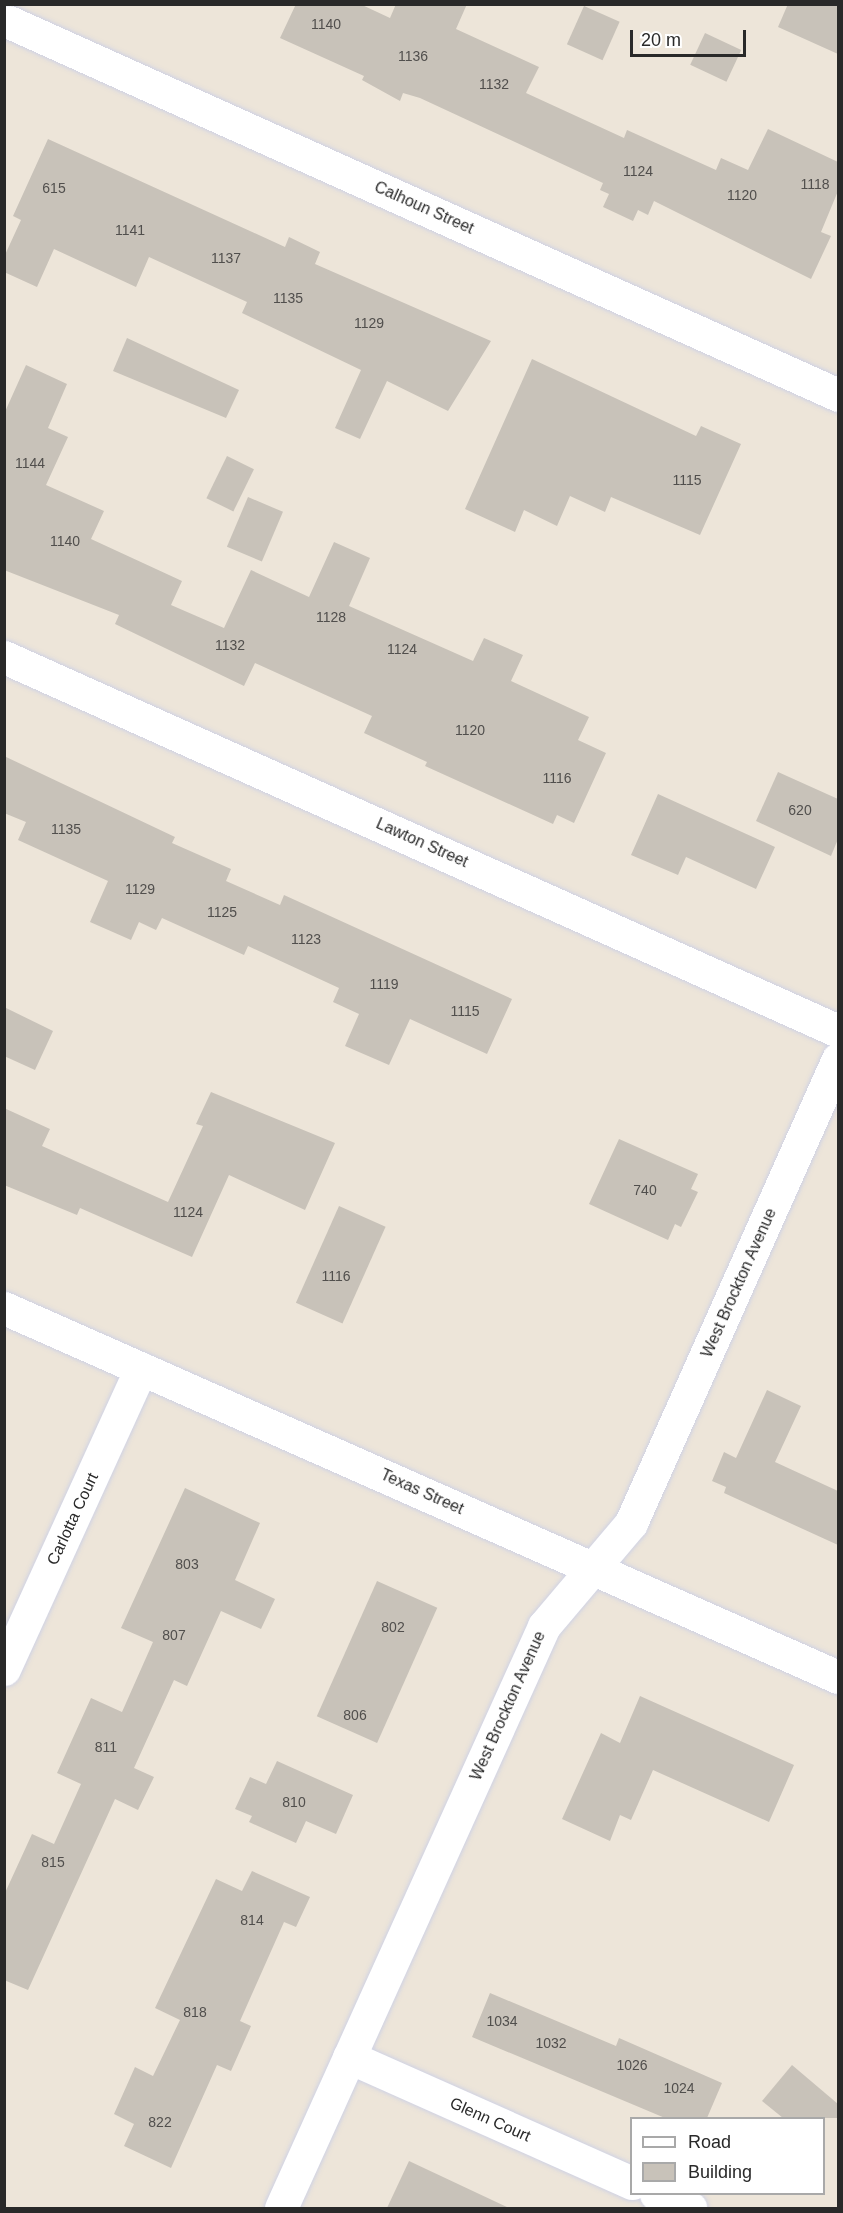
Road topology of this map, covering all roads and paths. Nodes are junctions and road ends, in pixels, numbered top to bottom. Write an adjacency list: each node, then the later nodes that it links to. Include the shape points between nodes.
1 (10, 19): 2 (street, Calhoun Street)
2 (838, 395)
3 (4, 657): 4 (street, Lawton Street)
4 (838, 1031)
5 (838, 1059): 8 (street, West Brockton Avenue, via 631,1523)
6 (4, 1308): 7 (street, Texas Street)
7 (141, 1369): 8 (street, Texas Street); 9 (street, Carlotta Court)
8 (595, 1568): 10 (street, Texas Street); 11 (street, West Brockton Avenue, via 544,1626)
9 (4, 1669)
10 (838, 1677)
11 (349, 2057): 12 (street, Glenn Court); 14 (street, West Brockton Avenue)
12 (630, 2182)
13 (661, 2195): 15 (street)
14 (282, 2208)
15 (690, 2208)

